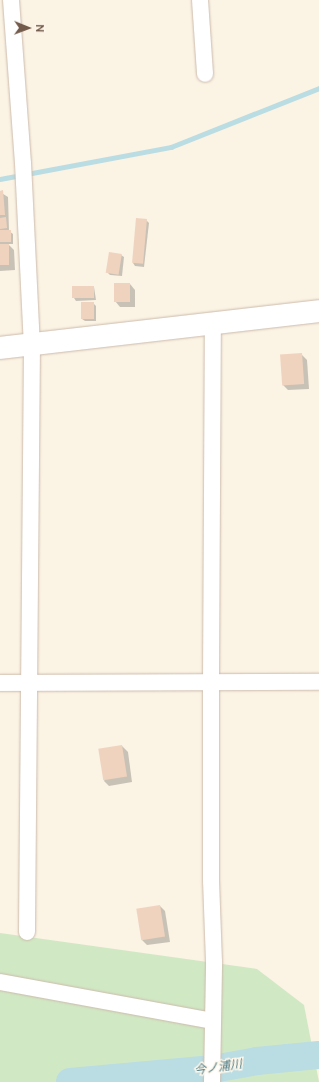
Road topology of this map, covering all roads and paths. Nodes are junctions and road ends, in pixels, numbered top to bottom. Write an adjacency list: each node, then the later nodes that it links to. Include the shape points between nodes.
1 (11, 0): 6 (street, via 23,163)
2 (200, 0): 3 (street)
3 (205, 74)
4 (319, 311): 5 (street)
5 (213, 324): 6 (street); 11 (street)
6 (32, 345): 7 (street); 10 (street)
7 (0, 348)
8 (0, 682): 10 (street)
9 (319, 682): 11 (street)
10 (28, 683): 11 (street); 12 (street)
11 (210, 683): 14 (street, via 214,962)
12 (27, 932)
13 (0, 982): 14 (street)
14 (212, 1021): 15 (street)
15 (212, 1082)

